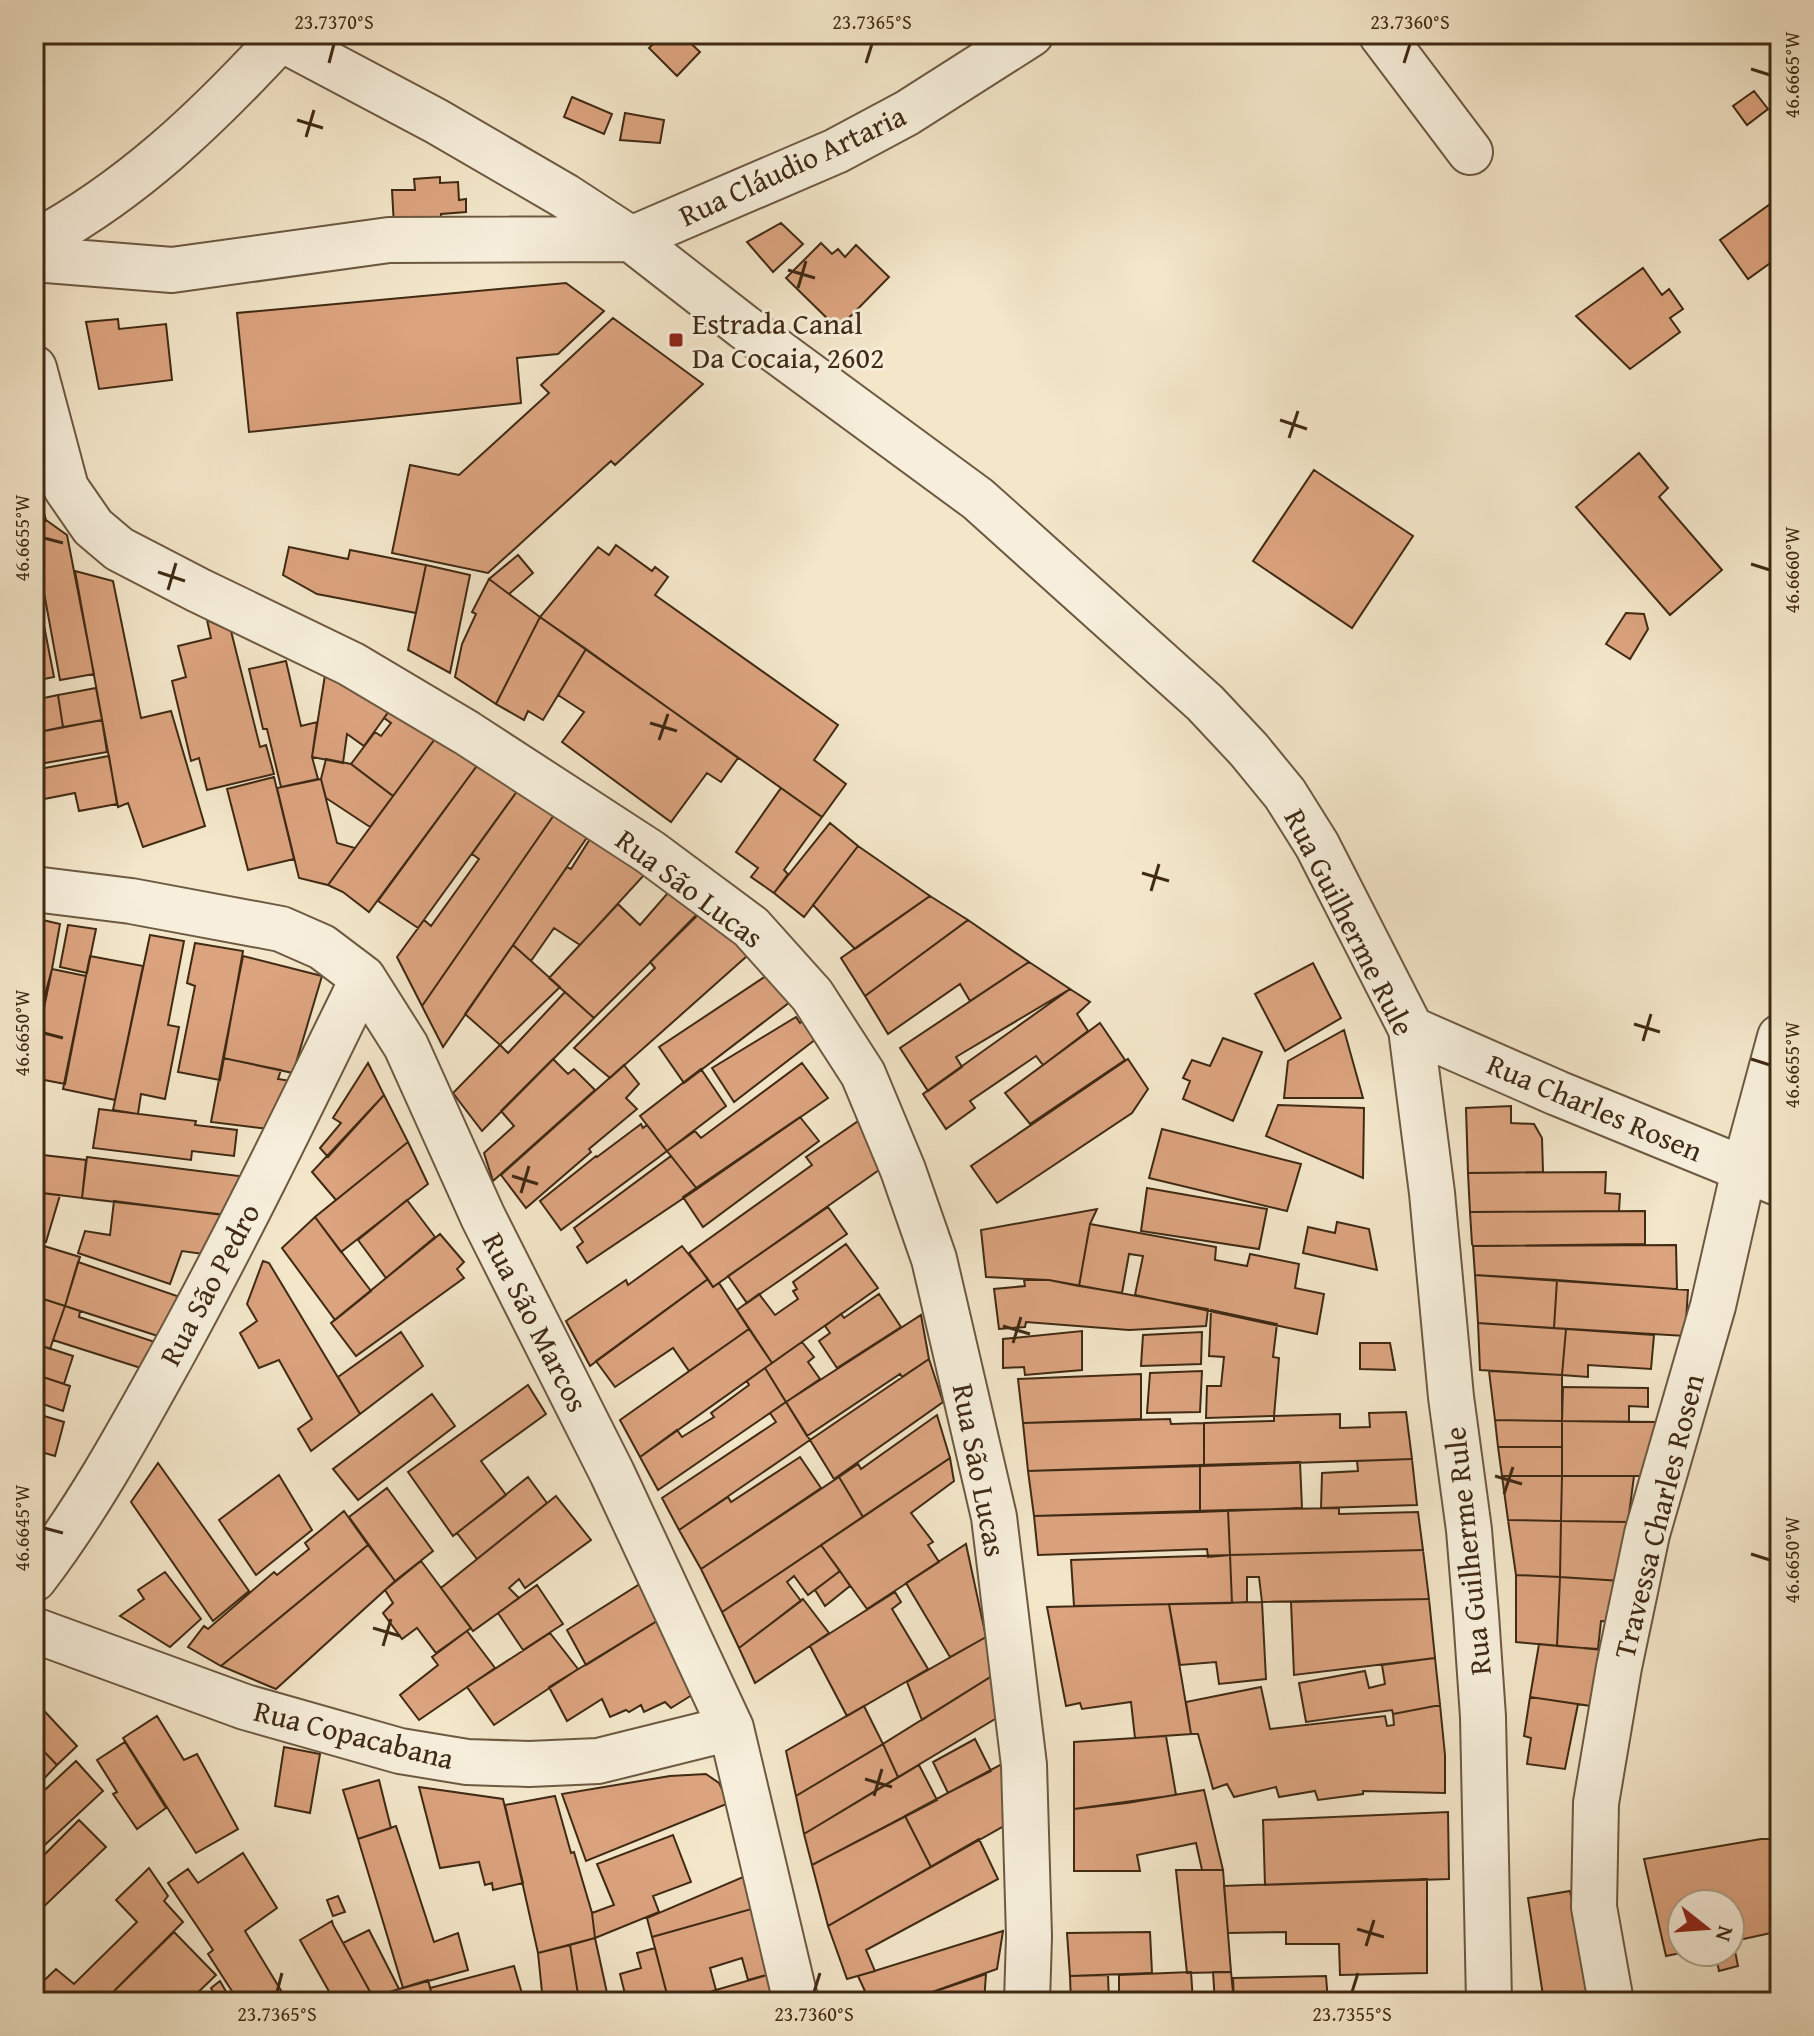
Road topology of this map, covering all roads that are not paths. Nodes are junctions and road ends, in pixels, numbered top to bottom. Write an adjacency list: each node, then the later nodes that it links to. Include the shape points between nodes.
1 (1031, 34): 5 (street, Rua Cláudio Artaria, via 836,151)
2 (1381, 34): 4 (street)
3 (277, 36): 5 (street, Rua Guilherme Rule, via 449,128); 6 (street, via 222,101 145,171 79,219)
4 (1470, 152)
5 (631, 239): 7 (street, via 389,240 172,270); 11 (street, Rua Guilherme Rule, via 978,499 1205,703 1276,783 1317,845)
6 (34, 243)
7 (34, 259)
8 (34, 368): 18 (street, Rua São Lucas, via 66,488 93,527 119,549 351,664 650,852 751,927 812,995 863,1074 934,1259 994,1517 1024,1765)
9 (34, 889): 10 (street, Rua São Marcos, via 281,929 322,947)
10 (363, 978): 14 (street, Rua São Pedro, via 172,1356 66,1536); 16 (street, Rua São Marcos, via 406,1046 483,1217 612,1473)
11 (1411, 1029): 13 (street, Rua Charles Rosen); 19 (street, Rua Guilherme Rule, via 1476,1615)
12 (1780, 1037): 13 (street, Travessa Charles Rosen)
13 (1762, 1177): 20 (street, Travessa Charles Rosen, via 1713,1306 1647,1534 1619,1667 1596,1803 1594,1907)
14 (34, 1579)
15 (34, 1630): 16 (street, Rua Copacabana, via 245,1707 400,1751 467,1762 598,1761)
16 (731, 1728): 17 (street, Rua São Marcos)
17 (796, 2002)
18 (1027, 2002)
19 (1489, 2002)
20 (1611, 2002)

